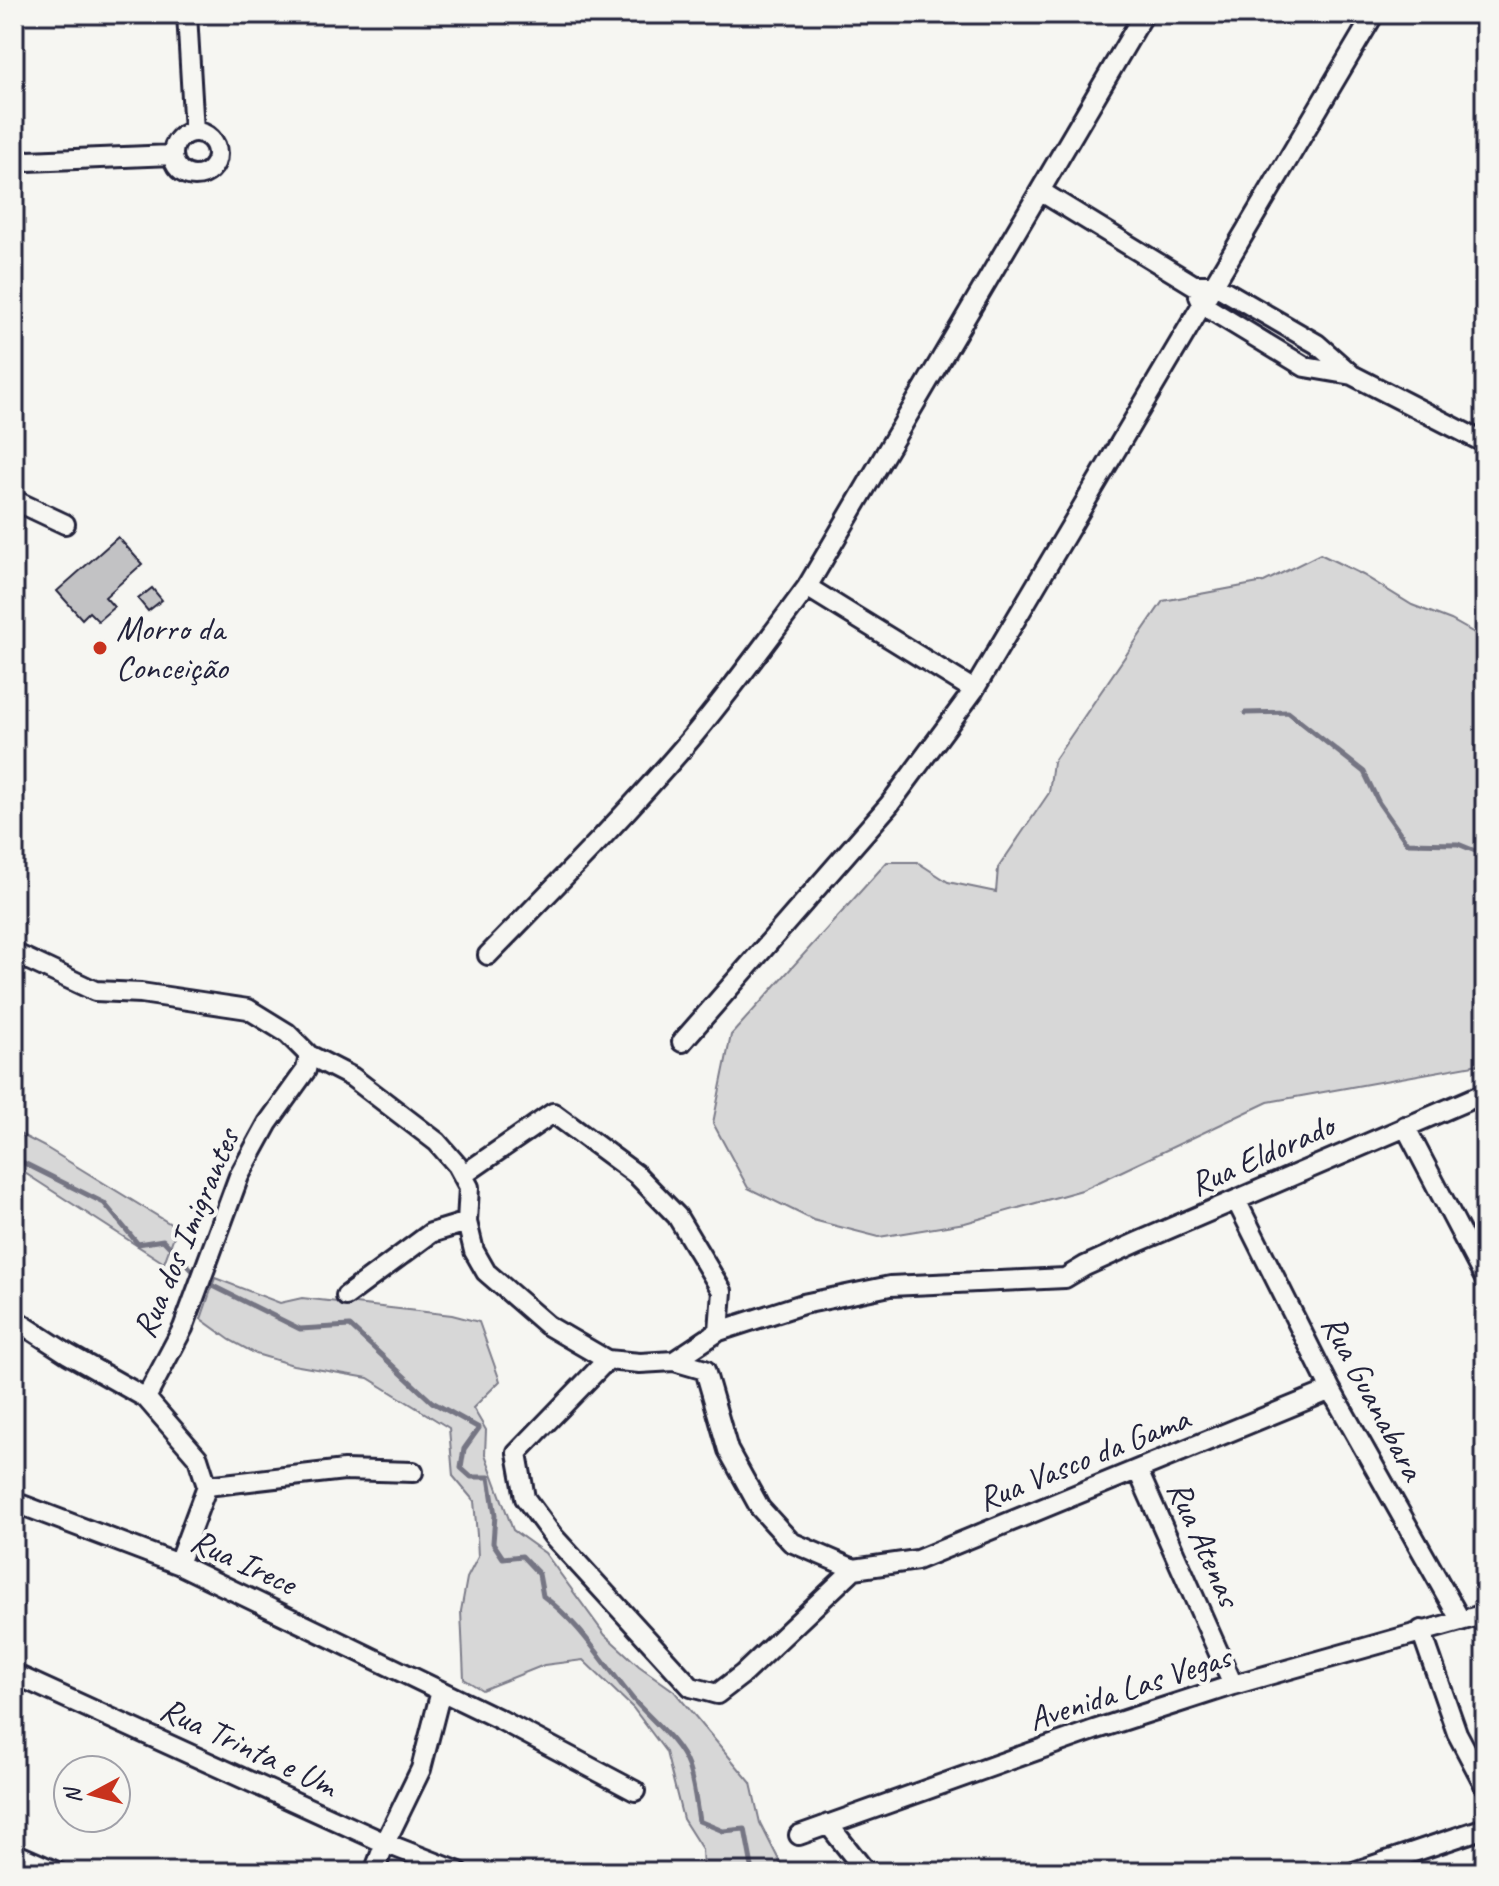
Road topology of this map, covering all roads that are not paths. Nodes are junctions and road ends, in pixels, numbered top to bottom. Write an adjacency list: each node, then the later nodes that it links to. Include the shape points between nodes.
1 (187, 14): 4 (street)
2 (1144, 14): 7 (street)
3 (1374, 14): 9 (street)
4 (194, 132): 5 (street, via 179,137); 5 (street, via 213,140 214,166 189,176)
5 (172, 155): 6 (street)
6 (19, 163)
7 (1040, 191): 8 (street); 15 (street)
8 (1194, 285): 9 (street); 10 (street)
9 (1215, 285): 10 (street); 11 (street, via 1317,344)
10 (1203, 305): 11 (street, via 1305,367); 16 (street)
11 (1352, 375): 12 (street)
12 (1485, 443)
13 (14, 500): 14 (street)
14 (65, 524)
15 (807, 587): 16 (street); 18 (street, via 688,742)
16 (974, 690): 19 (street, via 889,805)
17 (14, 953): 20 (street, via 95,991 248,1009 287,1033)
18 (488, 955)
19 (682, 1042)
20 (309, 1055): 23 (street, via 352,1077 437,1142); 33 (street, Rua dos Imigrantes, via 306,1070 239,1176 183,1328)
21 (1485, 1093): 22 (street, Rua Eldorado)
22 (1405, 1126): 24 (street, Rua Eldorado); 26 (street)
23 (463, 1175): 25 (street, via 469,1187); 29 (street, via 553,1113 637,1175 677,1216 722,1291)
24 (1236, 1200): 29 (street, Rua Eldorado, via 1065,1278 890,1286 803,1304); 32 (street, Rua Guanabara)
25 (467, 1222): 27 (street, via 431,1233); 30 (street, via 486,1272 547,1325)
26 (1485, 1279)
27 (346, 1296)
28 (14, 1319): 33 (street)
29 (719, 1331): 31 (street)
30 (607, 1360): 31 (street); 39 (street, via 517,1453 525,1498 553,1536 691,1687 717,1694)
31 (674, 1361): 39 (street, via 705,1370 728,1450 760,1508 791,1542)
32 (1331, 1390): 34 (street, Rua Vasco da Gama); 41 (street, Rua Guanabara)
33 (146, 1398): 36 (street, via 198,1458)
34 (1138, 1471): 39 (street, Rua Vasco da Gama, via 917,1560); 44 (street, Rua Atenas)
35 (413, 1472): 36 (street, via 344,1470)
36 (207, 1486): 38 (street)
37 (14, 1502): 38 (street, Rua Irece)
38 (178, 1564): 45 (street, Rua Irece)
39 (854, 1569)
40 (1485, 1614): 41 (street, Avenida Las Vegas)
41 (1461, 1621): 42 (street, Avenida Las Vegas)
42 (1421, 1630): 44 (street, Avenida Las Vegas); 46 (street, via 1457,1733)
43 (14, 1674): 51 (street, Rua Trinta e Um)
44 (1233, 1685): 48 (street, Avenida Las Vegas)
45 (441, 1691): 47 (street, Rua Irece); 51 (street, via 421,1769)
46 (1485, 1786)
47 (635, 1791)
48 (828, 1824): 50 (street, Avenida Las Vegas); 56 (street)
49 (1485, 1828): 57 (street)
50 (799, 1835)
51 (385, 1843): 54 (street); 55 (street, Rua Trinta e Um)
52 (14, 1853): 53 (street)
53 (57, 1872)
54 (374, 1872)
55 (459, 1872)
56 (866, 1872)
57 (1354, 1872)

